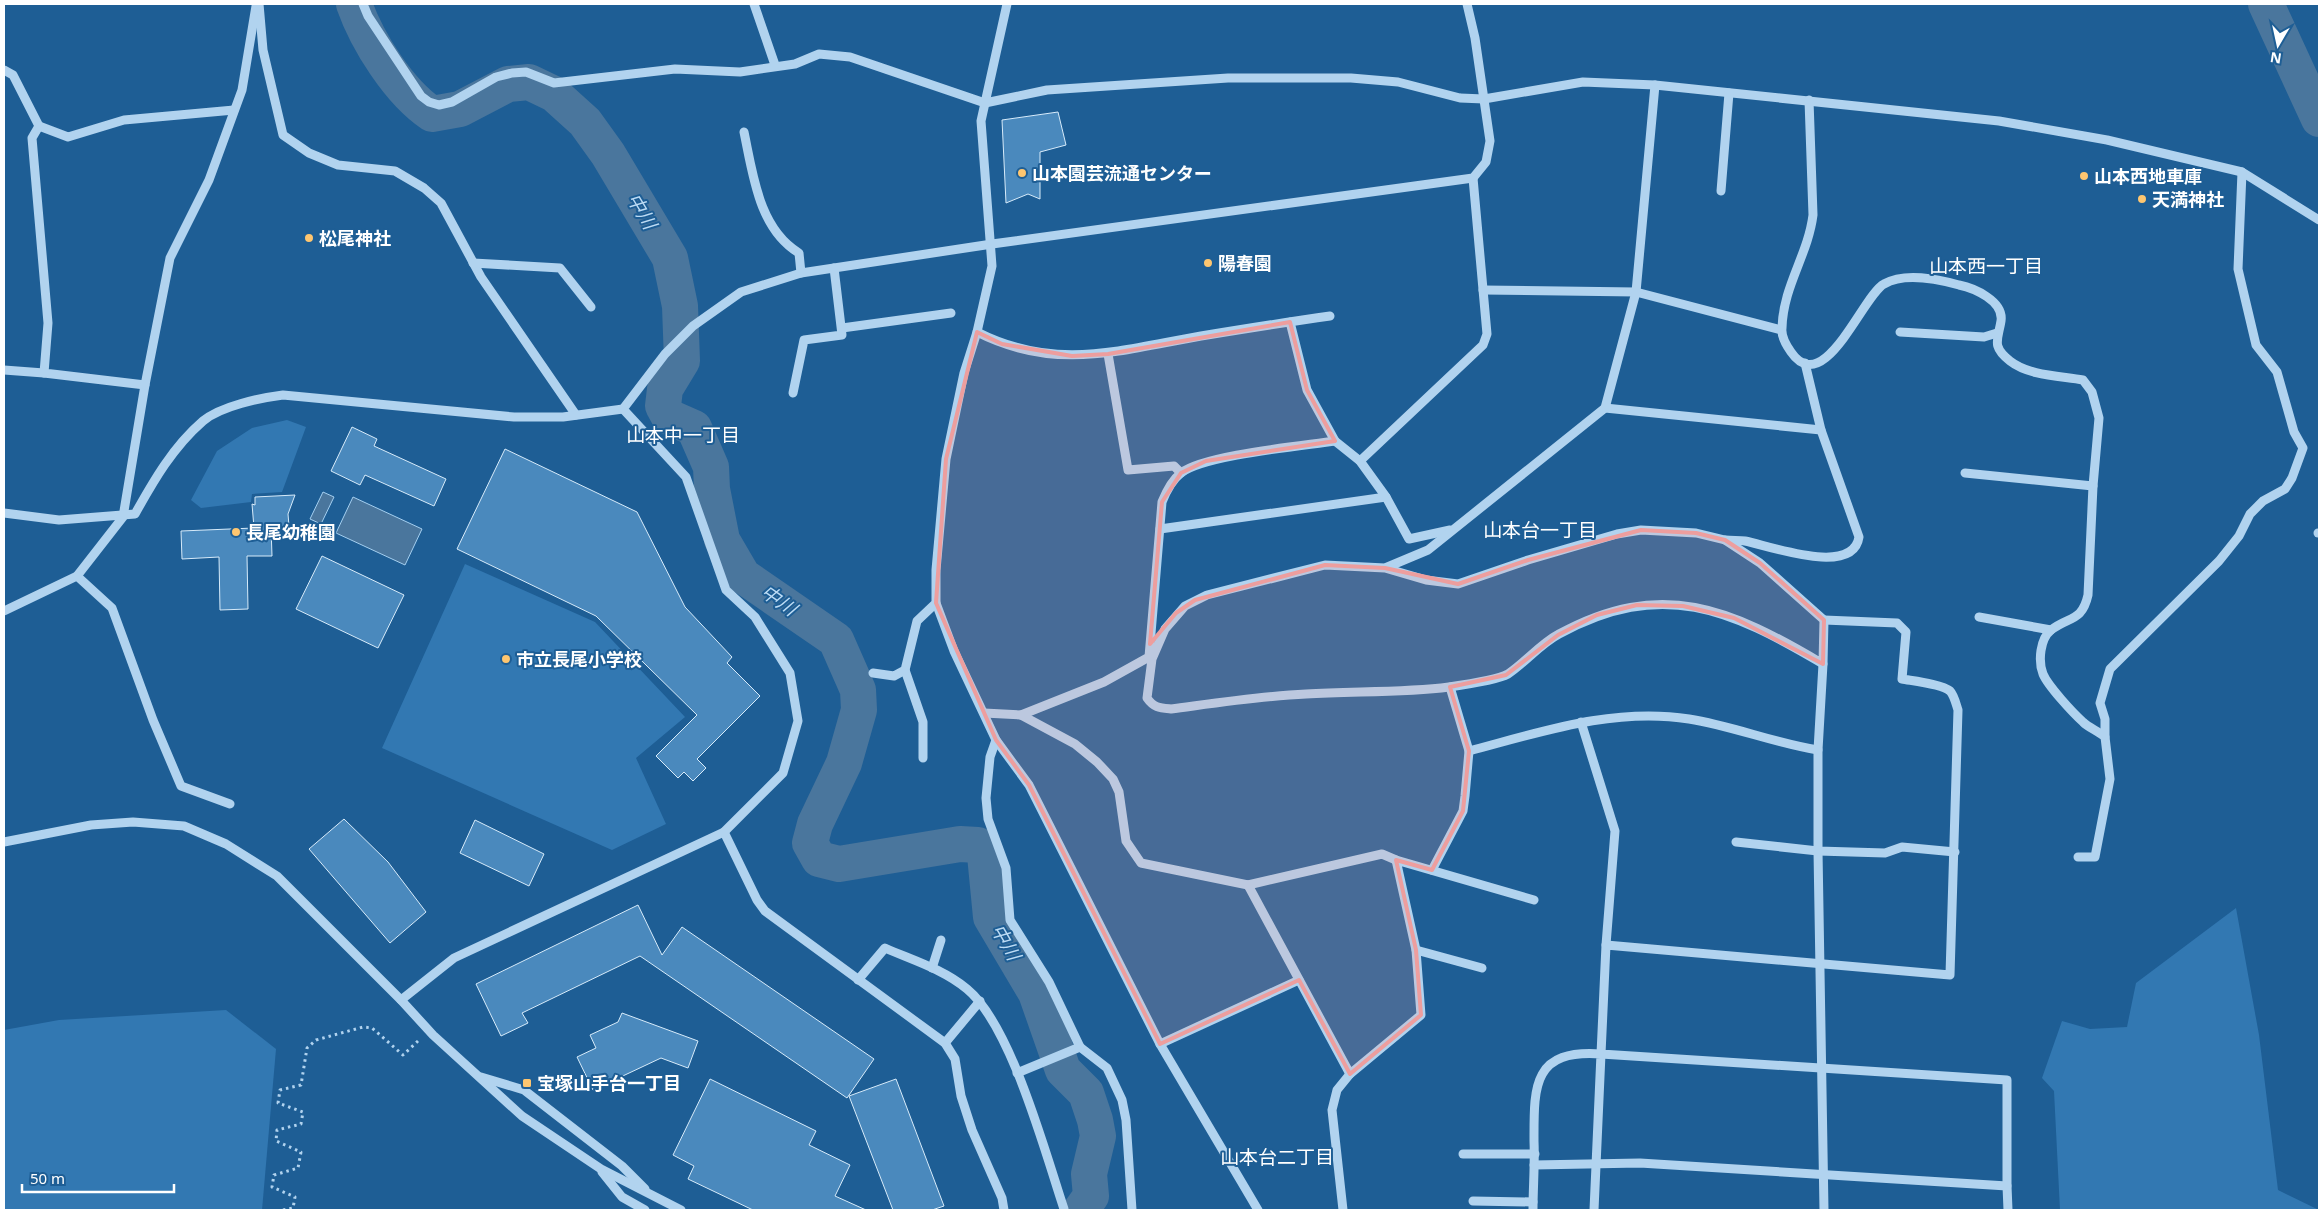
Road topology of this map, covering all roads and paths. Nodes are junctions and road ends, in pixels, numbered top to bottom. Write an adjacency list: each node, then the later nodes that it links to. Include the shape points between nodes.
1 (258, 4): 13 (street, via 242,90); 21 (street, via 263,50 283,135 309,153 338,165 395,171 424,188 441,203)
2 (363, 4): 6 (street, via 422,96 439,105 452,102 496,77 512,73 526,72 554,83 675,69 740,72)
3 (754, 4): 6 (street)
4 (1007, 4): 12 (street)
5 (1467, 4): 10 (street)
6 (775, 65): 12 (street, via 795,64 819,54 834,54)
7 (4, 70): 14 (street, via 13,76)
8 (1656, 85): 9 (street); 10 (street, via 1583,82); 25 (street)
9 (1729, 93): 11 (street); 18 (street)
10 (1484, 100): 12 (street, via 1460,98 1398,82 1351,78 1228,78 1047,90); 17 (street, via 1490,141 1486,162)
11 (1809, 100): 16 (street, via 2043,128); 31 (street, via 1811,232 1790,280)
12 (985, 103): 20 (street, via 981,121)
13 (234, 110): 14 (street, via 124,120 68,137); 39 (street, via 209,180 170,258)
14 (39, 126): 38 (street, via 32,138 48,323)
15 (744, 132): 23 (street, via 758,194 772,230 784,245 799,254)
16 (2242, 172): 19 (street); 71 (street, via 2238,269 2256,345 2277,372 2294,432 2303,448 2285,489 2263,501 2250,514 2239,536 2219,561 2110,670 2100,702 2105,719)
17 (1473, 178): 20 (street); 24 (street)
18 (1721, 191)
19 (2319, 220)
20 (992, 244): 22 (street); 32 (street, via 992,266)
21 (473, 263): 26 (street, via 560,268); 43 (street)
22 (834, 268): 23 (street); 30 (street)
23 (801, 273): 42 (street, via 742,292 693,326 665,354)
24 (1483, 290): 25 (street); 46 (street, via 1487,334 1483,345)
25 (1636, 292): 31 (street); 41 (street)
26 (591, 307)
27 (951, 313): 30 (street)
28 (1330, 316): 29 (street)
29 (1290, 322): 35 (street); 45 (street, via 1307,390)
30 (842, 328): 40 (street, via 842,335 804,340)
31 (1781, 330): 36 (street, via 1786,345 1795,357)
32 (977, 332): 35 (street, via 1002,344 1035,352 1072,356); 58 (street, via 964,373 946,459)
33 (1900, 332): 34 (street, via 1984,337)
34 (1997, 332): 36 (street, via 2000,312 1975,289 1937,280 1895,280 1874,291 1860,317 1827,358 1817,363); 49 (street, via 1998,348 2011,362 2036,372 2083,380 2092,392 2099,418)
35 (1108, 354): 47 (street, via 1128,470 1174,466)
36 (1805, 363): 44 (street)
37 (4, 370): 38 (street)
38 (44, 372): 39 (street)
39 (145, 385): 52 (street)
40 (793, 393)
41 (1606, 408): 44 (street); 54 (street)
42 (623, 409): 43 (street); 77 (street, via 686,477 726,590 755,617 790,673 798,721 783,773)
43 (576, 415): 52 (street, via 514,417 283,395 260,398 204,420 164,462 134,514)
44 (1821, 430): 55 (street, via 1859,536 1858,546 1850,553 1833,556 1791,554 1744,541)
45 (1336, 441): 46 (street); 47 (street, via 1206,461)
46 (1360, 461): 50 (street)
47 (1181, 473): 53 (street, via 1166,490)
48 (1965, 474): 49 (street)
49 (2093, 486): 62 (street, via 2085,609)
50 (1386, 497): 53 (street); 54 (street, via 1409,539)
51 (4, 513): 52 (street, via 59,520)
52 (123, 517): 57 (street)
53 (1160, 528): 63 (street)
54 (1452, 530): 56 (street, via 1428,550)
55 (1726, 540): 56 (street, via 1696,533 1641,530 1528,560 1458,584 1426,580); 61 (street, via 1760,563)
56 (1385, 568): 63 (street, via 1325,565 1207,595 1176,613)
57 (77, 576): 59 (street); 76 (street, via 112,608 181,786)
58 (936, 603): 65 (street, via 918,621); 68 (street, via 954,651)
59 (4, 611)
60 (1979, 617): 62 (street)
61 (1824, 620): 64 (street); 81 (street, via 1897,623 1906,632 1902,679 1951,692 1958,710)
62 (2051, 630): 71 (street, via 2044,638 2043,674 2084,723)
63 (1151, 658): 67 (street, via 1147,698 1159,708 1258,697); 69 (street, via 1104,682)
64 (1823, 664): 67 (street, via 1763,630 1734,618 1660,603 1597,615 1558,635 1506,675); 73 (street)
65 (905, 670): 66 (street, via 894,676); 75 (street, via 923,722)
66 (873, 673)
67 (1450, 687): 74 (street)
68 (984, 713): 69 (street); 72 (street)
69 (1021, 715): 85 (street, via 1075,744 1113,779 1119,792 1126,841 1141,863)
70 (1582, 722): 73 (street, via 1615,717 1686,719); 74 (street); 88 (street, via 1615,831)
71 (2105, 737): 82 (street, via 2110,778 2095,857)
72 (996, 740): 99 (street, via 1029,785); 100 (street, via 990,757 986,798 988,819 1006,868 1010,920 1049,982)
73 (1818, 750): 80 (street)
74 (1469, 751): 84 (street, via 1463,811)
75 (923, 758)
76 (230, 804)
77 (724, 832): 93 (street, via 757,900 766,911); 95 (street, via 454,958)
78 (4, 842): 95 (street, via 133,822 184,826 226,844 277,876)
79 (1736, 842): 80 (street)
80 (1818, 851): 81 (street, via 1885,853 1902,847); 90 (street)
81 (1955, 852): 90 (street, via 1950,975)
82 (2078, 857)
83 (1396, 860): 84 (street); 85 (street, via 1382,854); 89 (street)
84 (1432, 870): 86 (street)
85 (1248, 885): 94 (street)
86 (1534, 900)
87 (941, 940): 91 (street)
88 (1606, 945): 90 (street); 101 (street)
89 (1416, 950): 92 (street); 104 (street, via 1422,1014)
90 (1821, 962): 102 (street)
91 (932, 968): 93 (street, via 885,948); 96 (street, via 966,988)
92 (1482, 968)
93 (858, 980): 98 (street)
94 (1299, 980): 99 (street); 104 (street)
95 (401, 1000): 105 (street)
96 (980, 1001): 98 (street); 103 (street)
97 (419, 1040): 117 (path, via 403,1055 372,1028 363,1026 316,1040 307,1048 301,1085 280,1090 278,1102 303,1112 301,1124 278,1130 276,1141 301,1152 298,1168 274,1175 272,1187 295,1197 294,1208)
98 (945, 1043): 120 (street, via 955,1059 972,1130 1002,1198)
99 (1160, 1044): 122 (street)
100 (1080, 1047): 103 (street); 121 (street, via 1107,1068 1122,1100)
101 (1601, 1054): 102 (street); 107 (street, via 1581,1052 1555,1061 1545,1069 1535,1089); 109 (street)
102 (1822, 1068): 111 (street); 112 (street, via 2007,1080)
103 (1017, 1072): 116 (street)
104 (1350, 1074): 123 (street, via 1338,1090 1332,1110)
105 (478, 1077): 110 (street, via 522,1116); 113 (street, via 524,1090 622,1166)
106 (1463, 1154): 107 (street)
107 (1534, 1154): 108 (street)
108 (1534, 1165): 109 (street); 115 (street)
109 (1595, 1165): 111 (street, via 1640,1163); 124 (street)
110 (601, 1169): 113 (street); 118 (street, via 622,1198)
111 (1823, 1174): 112 (street); 125 (street)
112 (2007, 1186): 126 (street)
113 (652, 1196): 119 (street)
114 (1473, 1200): 115 (street)
115 (1533, 1206)
116 (1064, 1209)
117 (283, 1210)
118 (645, 1210)
119 (681, 1210)
120 (1004, 1210)
121 (1132, 1210)
122 (1258, 1210)
123 (1343, 1210)
124 (1594, 1210)
125 (1824, 1210)
126 (2008, 1210)

